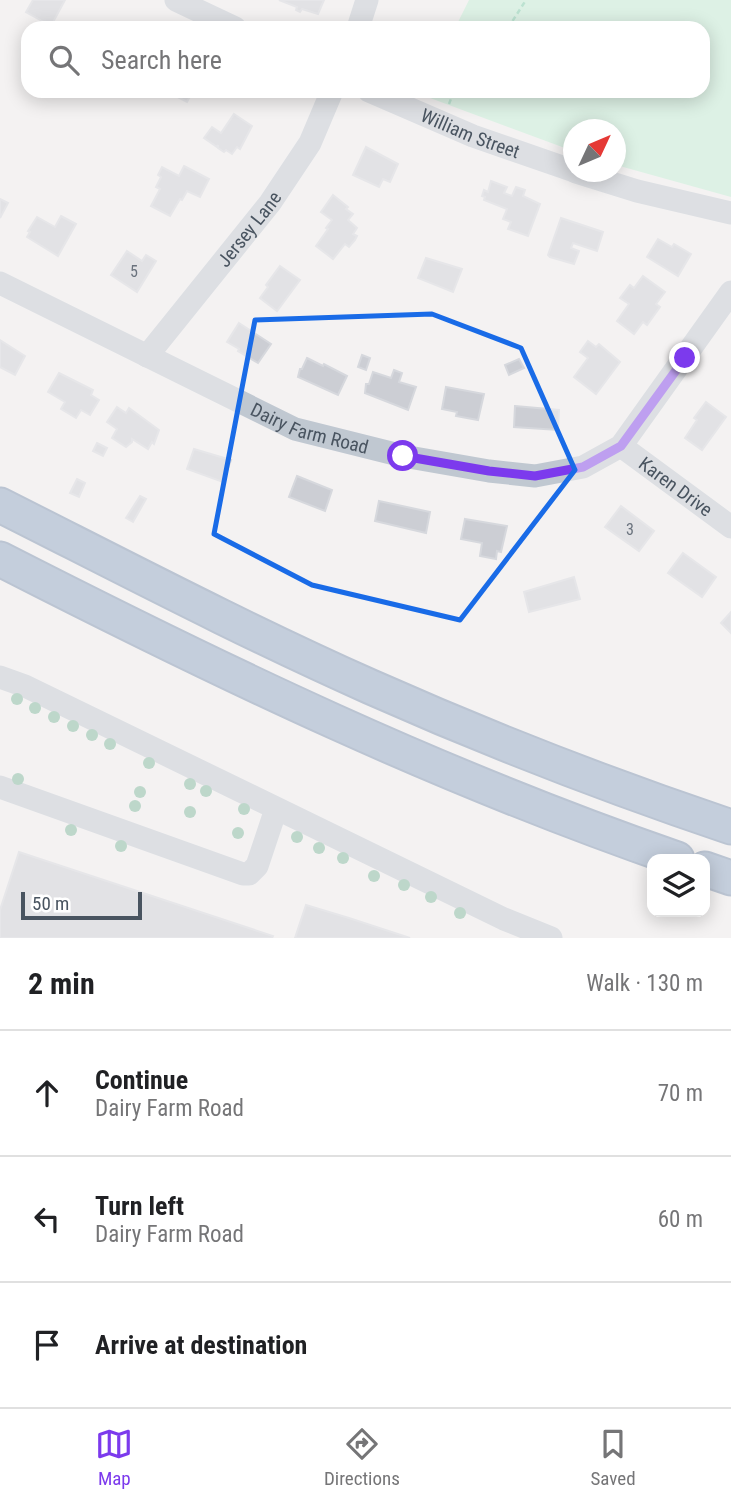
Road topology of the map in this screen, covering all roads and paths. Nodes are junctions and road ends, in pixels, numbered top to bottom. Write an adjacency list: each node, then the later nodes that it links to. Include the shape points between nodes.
1 (176, 0): 4 (street)
2 (367, 0): 5 (street)
3 (526, 0): 6 (path)
4 (220, 21)
5 (360, 21)
6 (512, 21)
7 (329, 98): 14 (street, Jersey Lane, via 310,143 270,203)
8 (385, 98): 9 (street, William Street, via 473,136)
9 (563, 167)
10 (609, 182): 11 (street, William Street)
11 (731, 213)
12 (0, 283): 14 (street, Dairy Farm Road)
13 (731, 292): 15 (street, Dairy Farm Road)
14 (147, 356): 15 (street, Dairy Farm Road, via 295,429 403,456 535,476 583,467)
15 (621, 446): 17 (street, Karen Drive)
16 (0, 505): 22 (highway, via 380,691 540,757)
17 (731, 527)
18 (0, 559): 23 (highway, via 350,731 478,785)
19 (0, 677): 21 (street)
20 (0, 787): 21 (street, via 243,874 257,866)
21 (276, 809): 26 (street)
22 (731, 827)
23 (664, 854)
24 (710, 871): 25 (highway)
25 (731, 878)
26 (551, 938)

